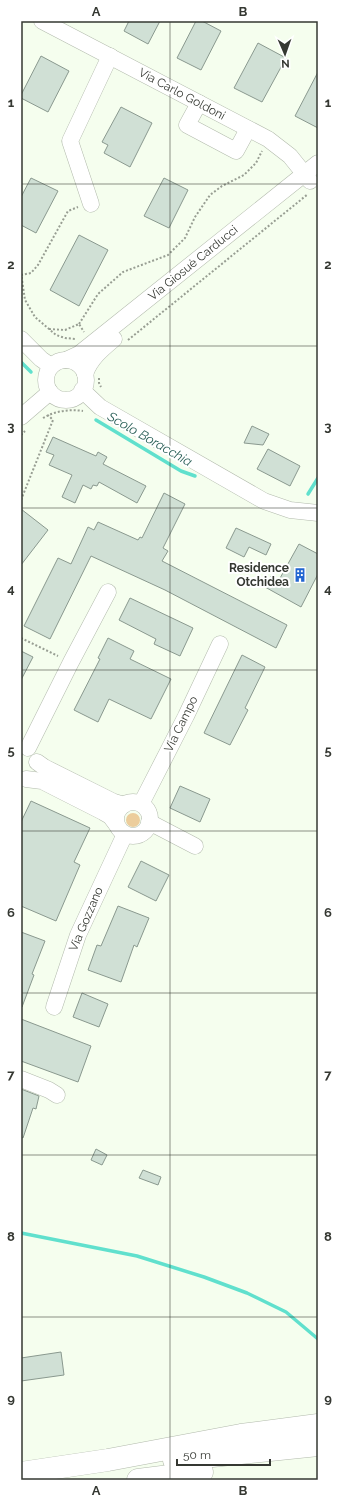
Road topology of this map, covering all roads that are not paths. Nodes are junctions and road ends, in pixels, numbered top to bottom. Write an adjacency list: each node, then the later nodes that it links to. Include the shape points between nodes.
1 (42, 21): 2 (street, Via Carlo Goldoni)
2 (110, 56): 3 (street, Via Carlo Goldoni); 7 (street, via 70,141)
3 (199, 103): 4 (street, Via Carlo Goldoni); 4 (street, via 187,126 236,151)
4 (248, 129): 6 (street, Via Carlo Goldoni, via 268,139 290,156)
5 (318, 163): 6 (street, Via Giosuè Carducci)
6 (311, 180): 9 (street, Via Giosuè Carducci, via 79,354); 11 (street, Via Giosuè Carducci, via 100,350 88,365)
7 (86, 204)
8 (21, 339): 10 (street)
9 (66, 360): 10 (street); 11 (street, via 77,364)
10 (51, 366): 13 (street, via 46,376)
11 (92, 375): 12 (street)
12 (82, 390): 13 (street, via 67,400 60,399); 15 (street, via 100,407 264,501 290,510)
13 (50, 392): 14 (street)
14 (21, 417)
15 (318, 511)
16 (108, 592): 18 (street)
17 (220, 644): 21 (street, Via Campo)
18 (25, 747): 19 (street, via 33,752)
19 (37, 762): 20 (street, via 36,770); 22 (street)
20 (24, 780): 24 (street, via 42,781 110,816)
21 (141, 804): 22 (street, via 133,802); 23 (street, via 149,813)
22 (124, 805): 24 (street, via 117,813)
23 (149, 822): 24 (street, via 146,830 137,836); 25 (street)
24 (121, 829): 26 (street, Via Gozzano, via 78,935)
25 (195, 846)
26 (54, 1007)
27 (21, 1079): 28 (street)
28 (57, 1095)
29 (318, 1425): 32 (highway, via 241,1435)
30 (318, 1445): 33 (highway)
31 (318, 1458): 34 (highway)
32 (21, 1473)
33 (21, 1476)
34 (138, 1480)

